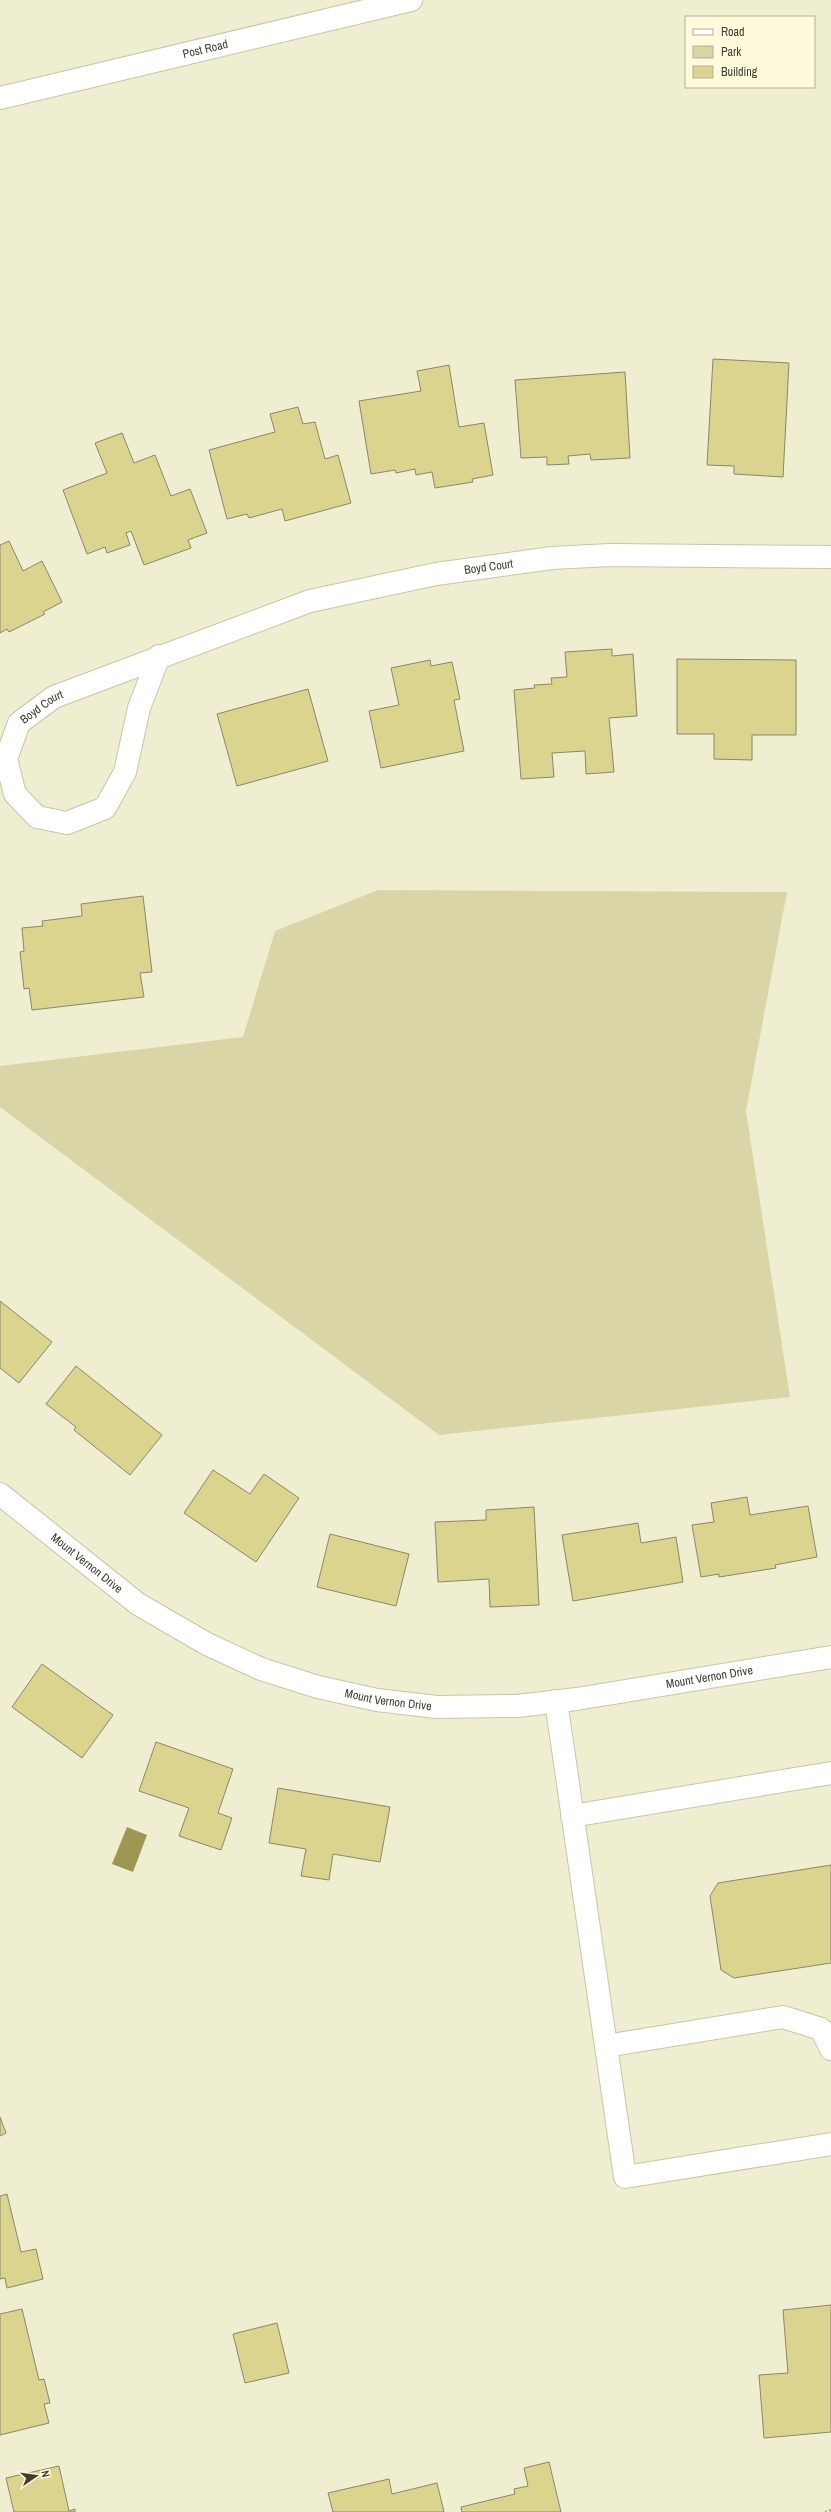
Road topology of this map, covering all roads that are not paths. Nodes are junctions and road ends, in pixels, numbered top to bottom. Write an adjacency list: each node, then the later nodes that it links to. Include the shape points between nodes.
1 (411, 0): 2 (street, Post Road)
2 (0, 98)
3 (831, 557): 4 (street, Boyd Court, via 610,555 552,558 436,574 310,601)
4 (159, 656): 4 (street, Boyd Court, via 54,697 19,722 6,759 15,794 37,818 67,823 105,808 125,772 139,708)
5 (0, 1494): 7 (street, Mount Vernon Drive, via 138,1604 207,1644 261,1669 318,1687 377,1700 437,1707 516,1706)
6 (831, 1657): 7 (street, Mount Vernon Drive)
7 (556, 1701): 9 (street)
8 (831, 1773): 9 (street)
9 (572, 1816): 10 (street)
10 (606, 2046): 11 (street, via 783,2017 821,2029); 12 (street, via 625,2177)
11 (831, 2049)
12 (831, 2144)

